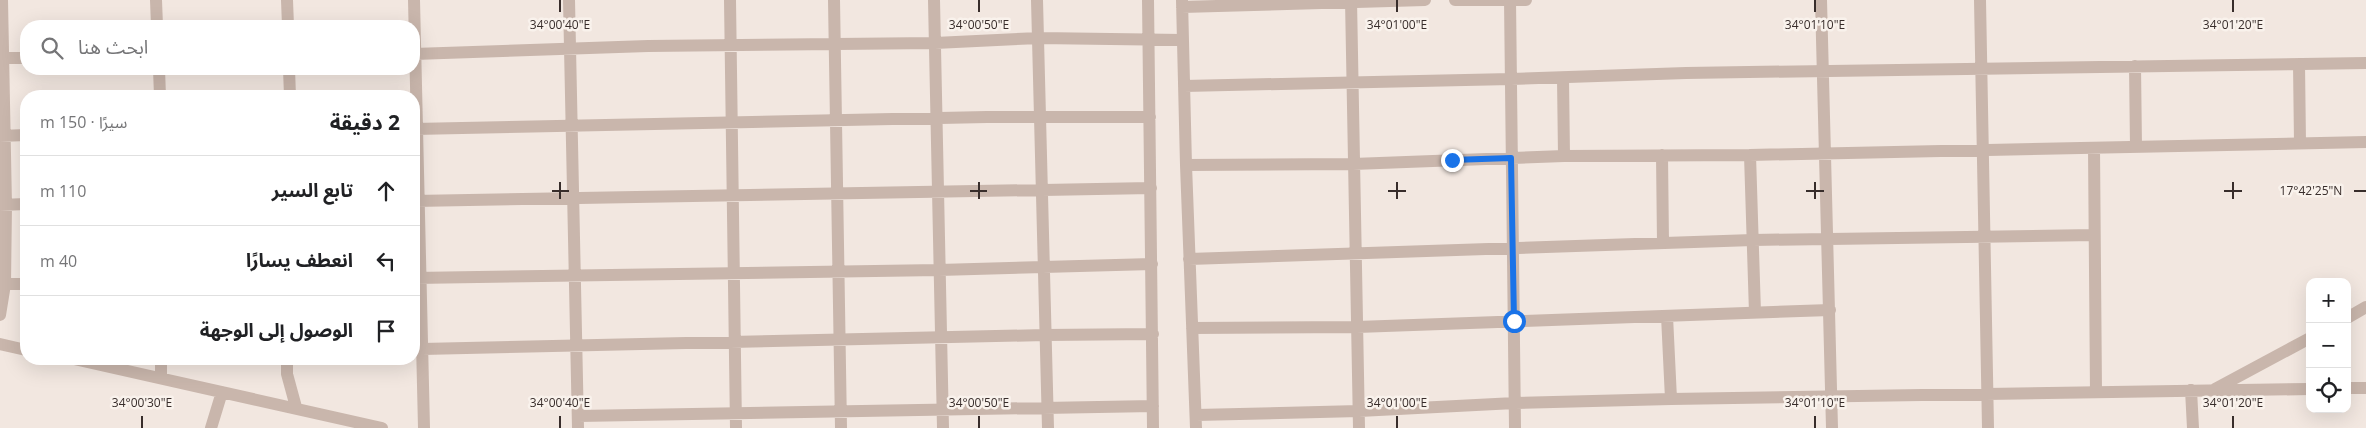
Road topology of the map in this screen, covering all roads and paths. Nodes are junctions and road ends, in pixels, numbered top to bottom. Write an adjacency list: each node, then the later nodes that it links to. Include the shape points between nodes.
1 (2, 0): 30 (street)
2 (156, 0): 19 (street)
3 (287, 0): 20 (street)
4 (414, 0): 21 (street)
5 (569, 0): 28 (street)
6 (730, 0): 26 (street)
7 (834, 0): 27 (street)
8 (934, 0): 25 (street)
9 (1037, 0): 22 (street)
10 (1148, 0): 23 (street)
11 (1425, 0): 17 (street)
12 (1455, 0): 13 (street)
13 (1510, 0): 14 (street); 41 (street)
14 (1526, 0)
15 (1821, 0): 36 (street)
16 (1980, 0): 35 (street)
17 (1351, 2): 18 (street); 42 (street)
18 (1182, 3): 24 (street)
19 (157, 20)
20 (288, 20)
21 (414, 20)
22 (1039, 38): 23 (street); 25 (street); 47 (street)
23 (1148, 40): 24 (street); 48 (street)
24 (1182, 40): 43 (street)
25 (935, 43): 27 (street); 49 (street)
26 (732, 45): 27 (street); 28 (street); 51 (street)
27 (835, 45): 50 (street)
28 (569, 48): 29 (street); 52 (street)
29 (420, 54)
30 (1, 58): 31 (street); 55 (street)
31 (20, 58)
32 (2366, 63): 33 (street)
33 (2299, 64): 34 (street); 57 (street)
34 (2135, 66): 35 (street); 58 (street)
35 (1981, 69): 36 (street); 60 (street)
36 (1824, 72): 40 (street); 61 (street)
37 (159, 75): 44 (street)
38 (289, 75): 45 (street)
39 (414, 75): 46 (street)
40 (1563, 78): 41 (street); 64 (street)
41 (1511, 80): 42 (street); 65 (street)
42 (1351, 83): 43 (street); 66 (street)
43 (1184, 86): 67 (street)
44 (160, 90)
45 (290, 90)
46 (414, 90)
47 (1041, 117): 48 (street); 49 (street); 69 (street)
48 (1150, 117): 68 (street)
49 (938, 119): 50 (street); 71 (street)
50 (836, 121): 51 (street); 70 (street)
51 (733, 123): 52 (street); 72 (street)
52 (571, 126): 53 (street); 73 (street)
53 (420, 129)
54 (20, 135): 55 (street)
55 (2, 136): 76 (street)
56 (2366, 142): 57 (street)
57 (2300, 143): 58 (street)
58 (2136, 147): 59 (street)
59 (2094, 148): 60 (street); 77 (street)
60 (1984, 150): 61 (street); 78 (street)
61 (1826, 153): 63 (street); 79 (street)
62 (1662, 155): 63 (street); 64 (street); 81 (street)
63 (1750, 155): 80 (street)
64 (1564, 156): 65 (street)
65 (1511, 158): 66 (street); 82 (street)
66 (1353, 164): 67 (street); 83 (street)
67 (1186, 165): 84 (street)
68 (1151, 188): 69 (street); 85 (street)
69 (1042, 191): 71 (street); 86 (street)
70 (837, 193): 71 (street); 72 (street); 87 (street)
71 (939, 193): 88 (street)
72 (734, 195): 73 (street); 89 (street)
73 (573, 198): 74 (street); 90 (street)
74 (420, 201)
75 (20, 204): 76 (street)
76 (3, 205): 92 (street)
77 (2094, 235): 78 (street); 124 (street)
78 (1985, 237): 79 (street); 125 (street)
79 (1828, 239): 80 (street); 95 (street)
80 (1753, 240): 81 (street); 96 (street)
81 (1663, 243): 82 (street)
82 (1513, 248): 83 (street); 101 (street)
83 (1355, 252): 84 (street); 102 (street)
84 (1189, 259): 103 (street)
85 (1152, 264): 86 (street); 104 (street)
86 (1045, 266): 88 (street); 105 (street)
87 (839, 270): 88 (street); 89 (street); 107 (street)
88 (939, 270): 106 (street)
89 (734, 274): 90 (street); 109 (street)
90 (575, 276): 91 (street); 111 (street)
91 (420, 278)
92 (6, 284): 93 (street); 97 (street)
93 (20, 284)
94 (2366, 308): 99 (street)
95 (1830, 310): 96 (street); 126 (street)
96 (1754, 313): 98 (street)
97 (0, 315)
98 (1667, 316): 101 (street); 127 (street)
99 (2351, 316)
100 (420, 321): 113 (street)
101 (1514, 321): 102 (street); 128 (street)
102 (1357, 326): 103 (street); 133 (street)
103 (1192, 328): 136 (street)
104 (1153, 334): 105 (street); 129 (street)
105 (1045, 335): 106 (street); 131 (street)
106 (940, 338): 107 (street); 132 (street)
107 (839, 340): 109 (street); 134 (street)
108 (2306, 340): 122 (street)
109 (734, 343): 111 (street); 135 (street)
110 (0, 344): 112 (street)
111 (576, 346): 113 (street); 137 (street)
112 (20, 349)
113 (422, 349): 140 (street)
114 (103, 365): 117 (street)
115 (161, 365): 117 (street)
116 (288, 365): 130 (street)
117 (161, 377): 123 (street)
118 (2351, 388): 119 (street)
119 (2366, 388)
120 (2306, 389): 122 (street)
121 (2191, 390): 122 (street); 124 (street); 151 (street)
122 (2213, 390)
123 (222, 392): 130 (street); 138 (street)
124 (2096, 392): 125 (street)
125 (1986, 395): 126 (street); 150 (street)
126 (1832, 398): 127 (street); 149 (street)
127 (1670, 399): 128 (street)
128 (1514, 403): 133 (street); 148 (street)
129 (1153, 406): 131 (street); 145 (street)
130 (296, 407): 139 (street)
131 (1047, 408): 132 (street); 144 (street)
132 (943, 410): 134 (street); 143 (street)
133 (1359, 411): 136 (street); 147 (street)
134 (841, 412): 135 (street); 142 (street)
135 (736, 413): 137 (street); 141 (street)
136 (1196, 415): 146 (street)
137 (578, 422)
138 (211, 428)
139 (382, 428)
140 (424, 428)
141 (736, 428)
142 (841, 428)
143 (943, 428)
144 (1048, 428)
145 (1153, 428)
146 (1196, 428)
147 (1359, 428)
148 (1515, 428)
149 (1832, 428)
150 (1988, 428)
151 (2193, 428)

